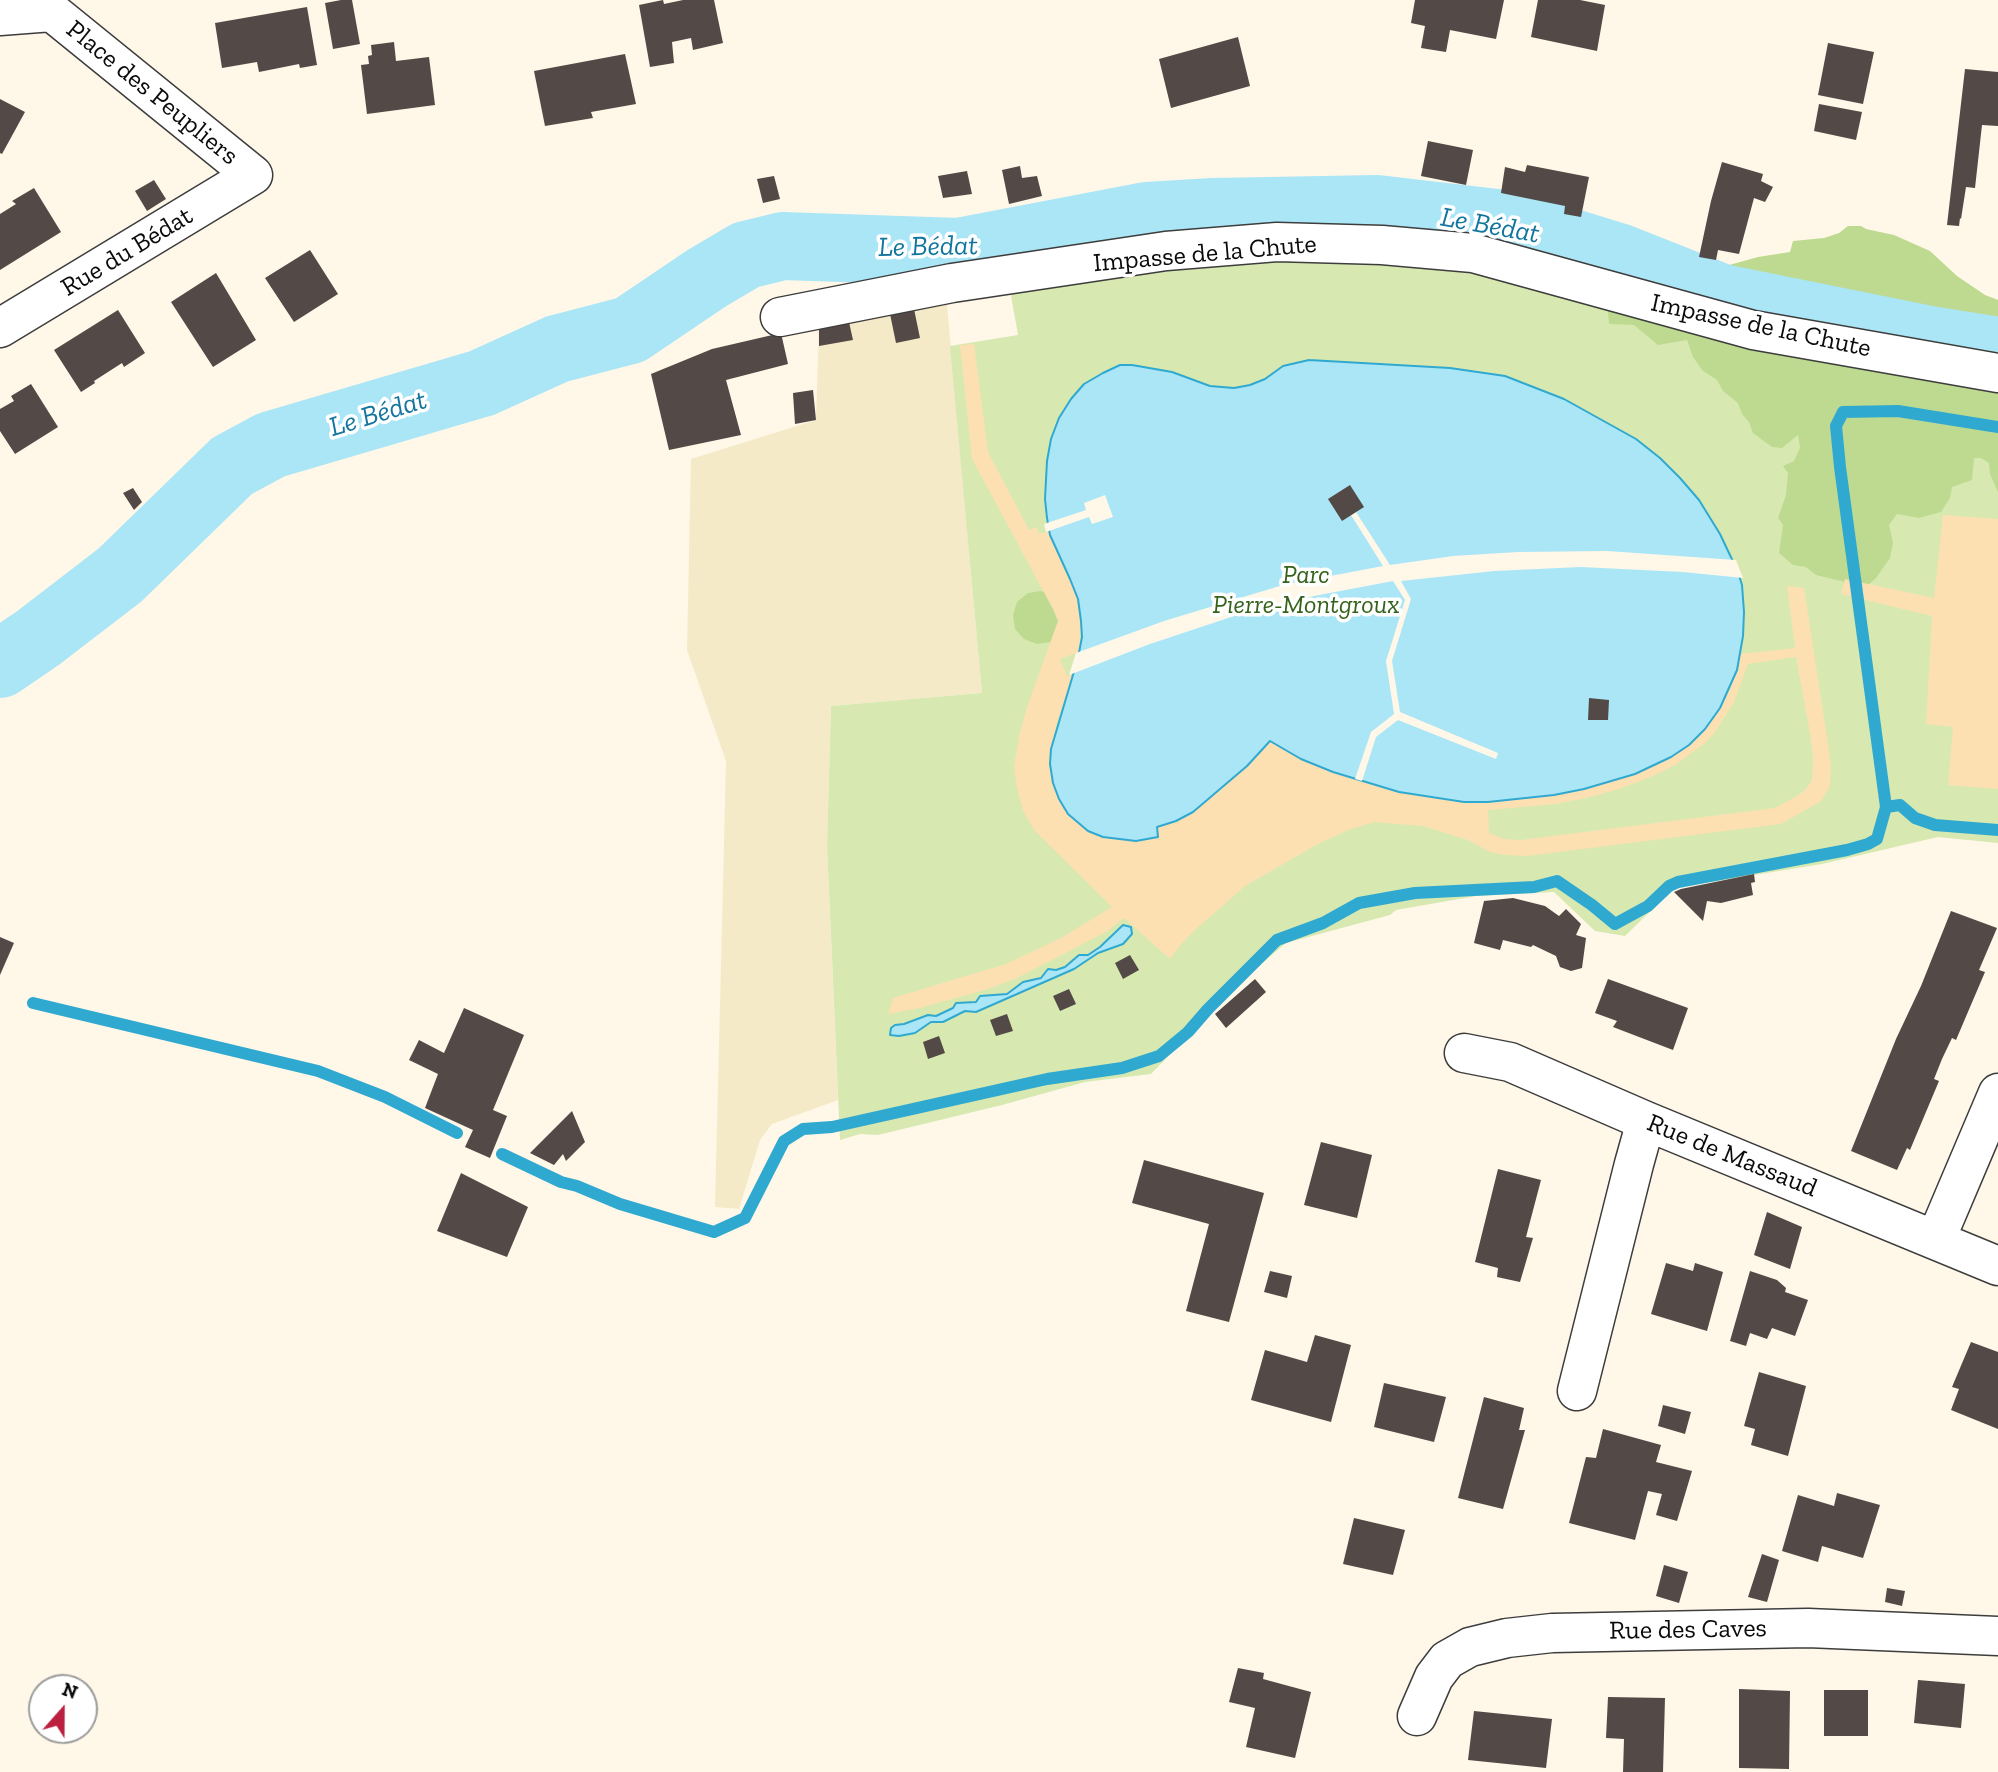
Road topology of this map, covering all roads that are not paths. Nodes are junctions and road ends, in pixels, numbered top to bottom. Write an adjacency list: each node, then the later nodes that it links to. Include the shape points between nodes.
1 (50, 6): 2 (street); 3 (street, Place des Peupliers)
2 (0, 16)
3 (253, 175): 5 (street, Rue du Bédat)
4 (780, 317): 6 (street, Impasse de la Chute, via 952,283 1166,251 1277,242 1382,245 1473,253 1752,330)
5 (0, 328)
6 (1998, 373)
7 (1464, 1053): 9 (street, Rue de Massaud, via 1510,1062)
8 (1996, 1101): 10 (street)
9 (1646, 1121): 10 (street, Rue de Massaud); 12 (street)
10 (1936, 1239): 11 (street, Rue de Massaud)
11 (1998, 1266)
12 (1577, 1391)
13 (1998, 1636): 14 (street, Rue des Caves, via 1808,1628 1552,1633 1507,1638 1469,1647 1447,1660)
14 (1417, 1716)

